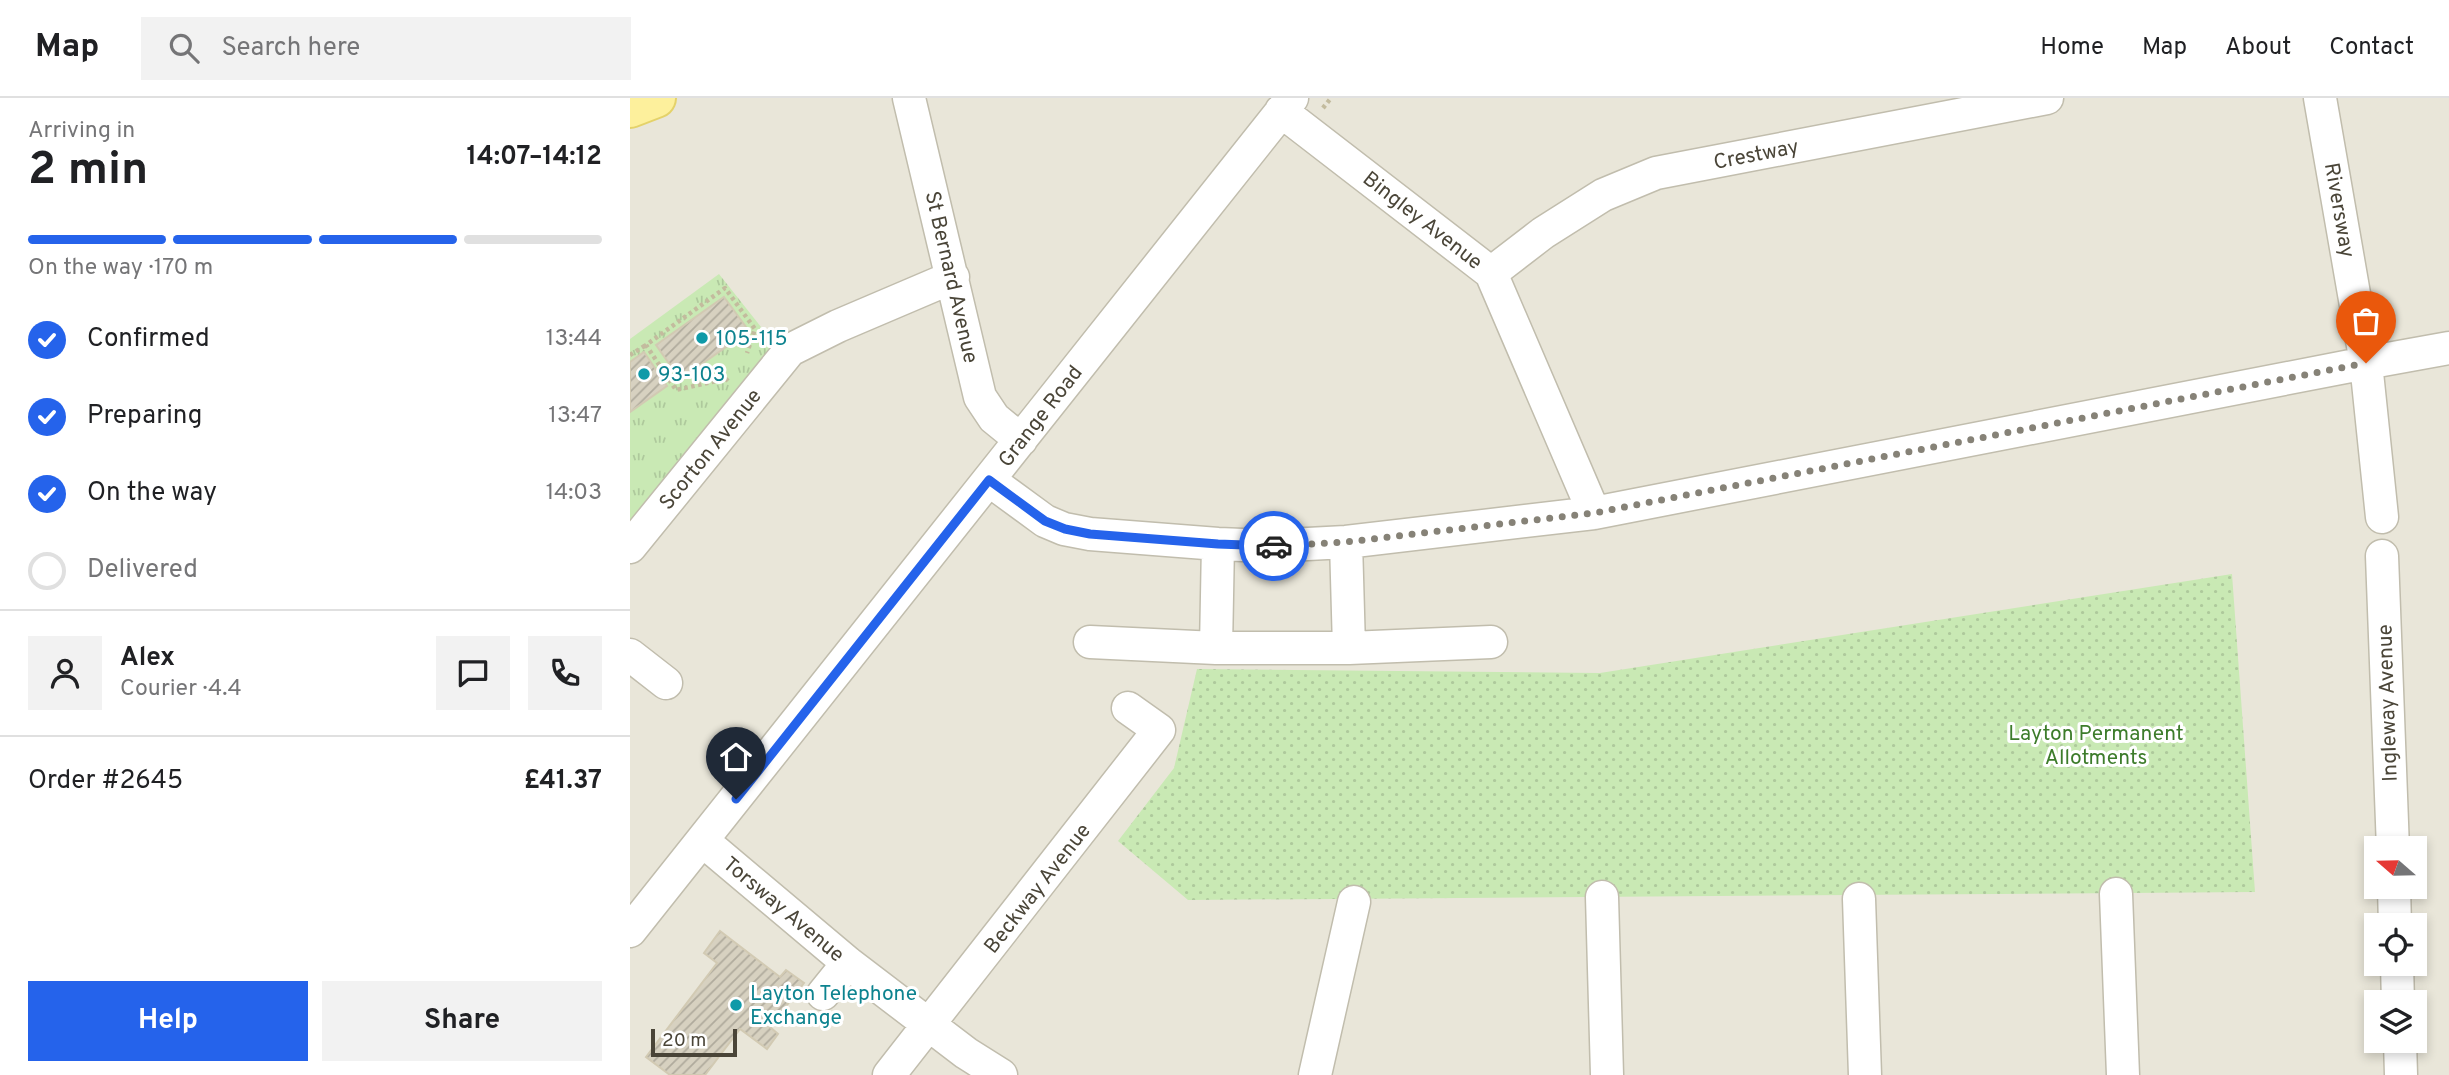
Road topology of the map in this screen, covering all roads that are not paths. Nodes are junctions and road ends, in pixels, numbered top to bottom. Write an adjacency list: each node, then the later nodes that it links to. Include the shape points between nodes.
1 (656, 98): 6 (main road)
2 (909, 98): 8 (street, St Bernard Avenue)
3 (2047, 98): 7 (street, Crestway, via 1656,173 1603,195)
4 (2320, 98): 10 (street, Riversway)
5 (1286, 104): 7 (street, Bingley Avenue); 11 (street, Grange Road)
6 (630, 108)
7 (1491, 272): 13 (street, Bingley Avenue)
8 (953, 277): 11 (street, St Bernard Avenue, via 980,397 993,418); 17 (street, Scorton Avenue, via 790,350)
9 (2449, 348): 10 (street)
10 (2366, 363): 13 (street); 14 (street)
11 (1021, 440): 12 (street, Grange Road)
12 (989, 480): 16 (street, via 1045,521 1065,529); 27 (street, Grange Road)
13 (1594, 513): 15 (street)
14 (2382, 517)
15 (1346, 542): 16 (street); 22 (street)
16 (1218, 544): 21 (street)
17 (630, 547)
18 (2382, 556): 26 (street, Ingleway Avenue)
19 (1090, 642): 21 (street)
20 (1491, 642): 22 (street)
21 (1216, 648): 22 (street)
22 (1349, 648)
23 (630, 655): 24 (street)
24 (666, 682)
25 (1128, 708): 35 (street, Beckway Avenue, via 1159,730)
26 (2393, 836)
27 (703, 841): 32 (street, Grange Road); 33 (street, Torsway Avenue)
28 (2116, 894): 42 (street)
29 (1602, 897): 40 (street)
30 (1859, 900): 41 (street)
31 (1354, 902): 39 (street)
32 (630, 931)
33 (848, 963): 34 (street); 35 (street, Torsway Avenue)
34 (823, 994)
35 (930, 1024): 37 (street, Beckway Avenue); 38 (street, Torsway Avenue)
36 (2400, 1053): 43 (street)
37 (889, 1075)
38 (1001, 1075)
39 (1315, 1075)
40 (1607, 1075)
41 (1865, 1075)
42 (2123, 1075)
43 (2401, 1075)

